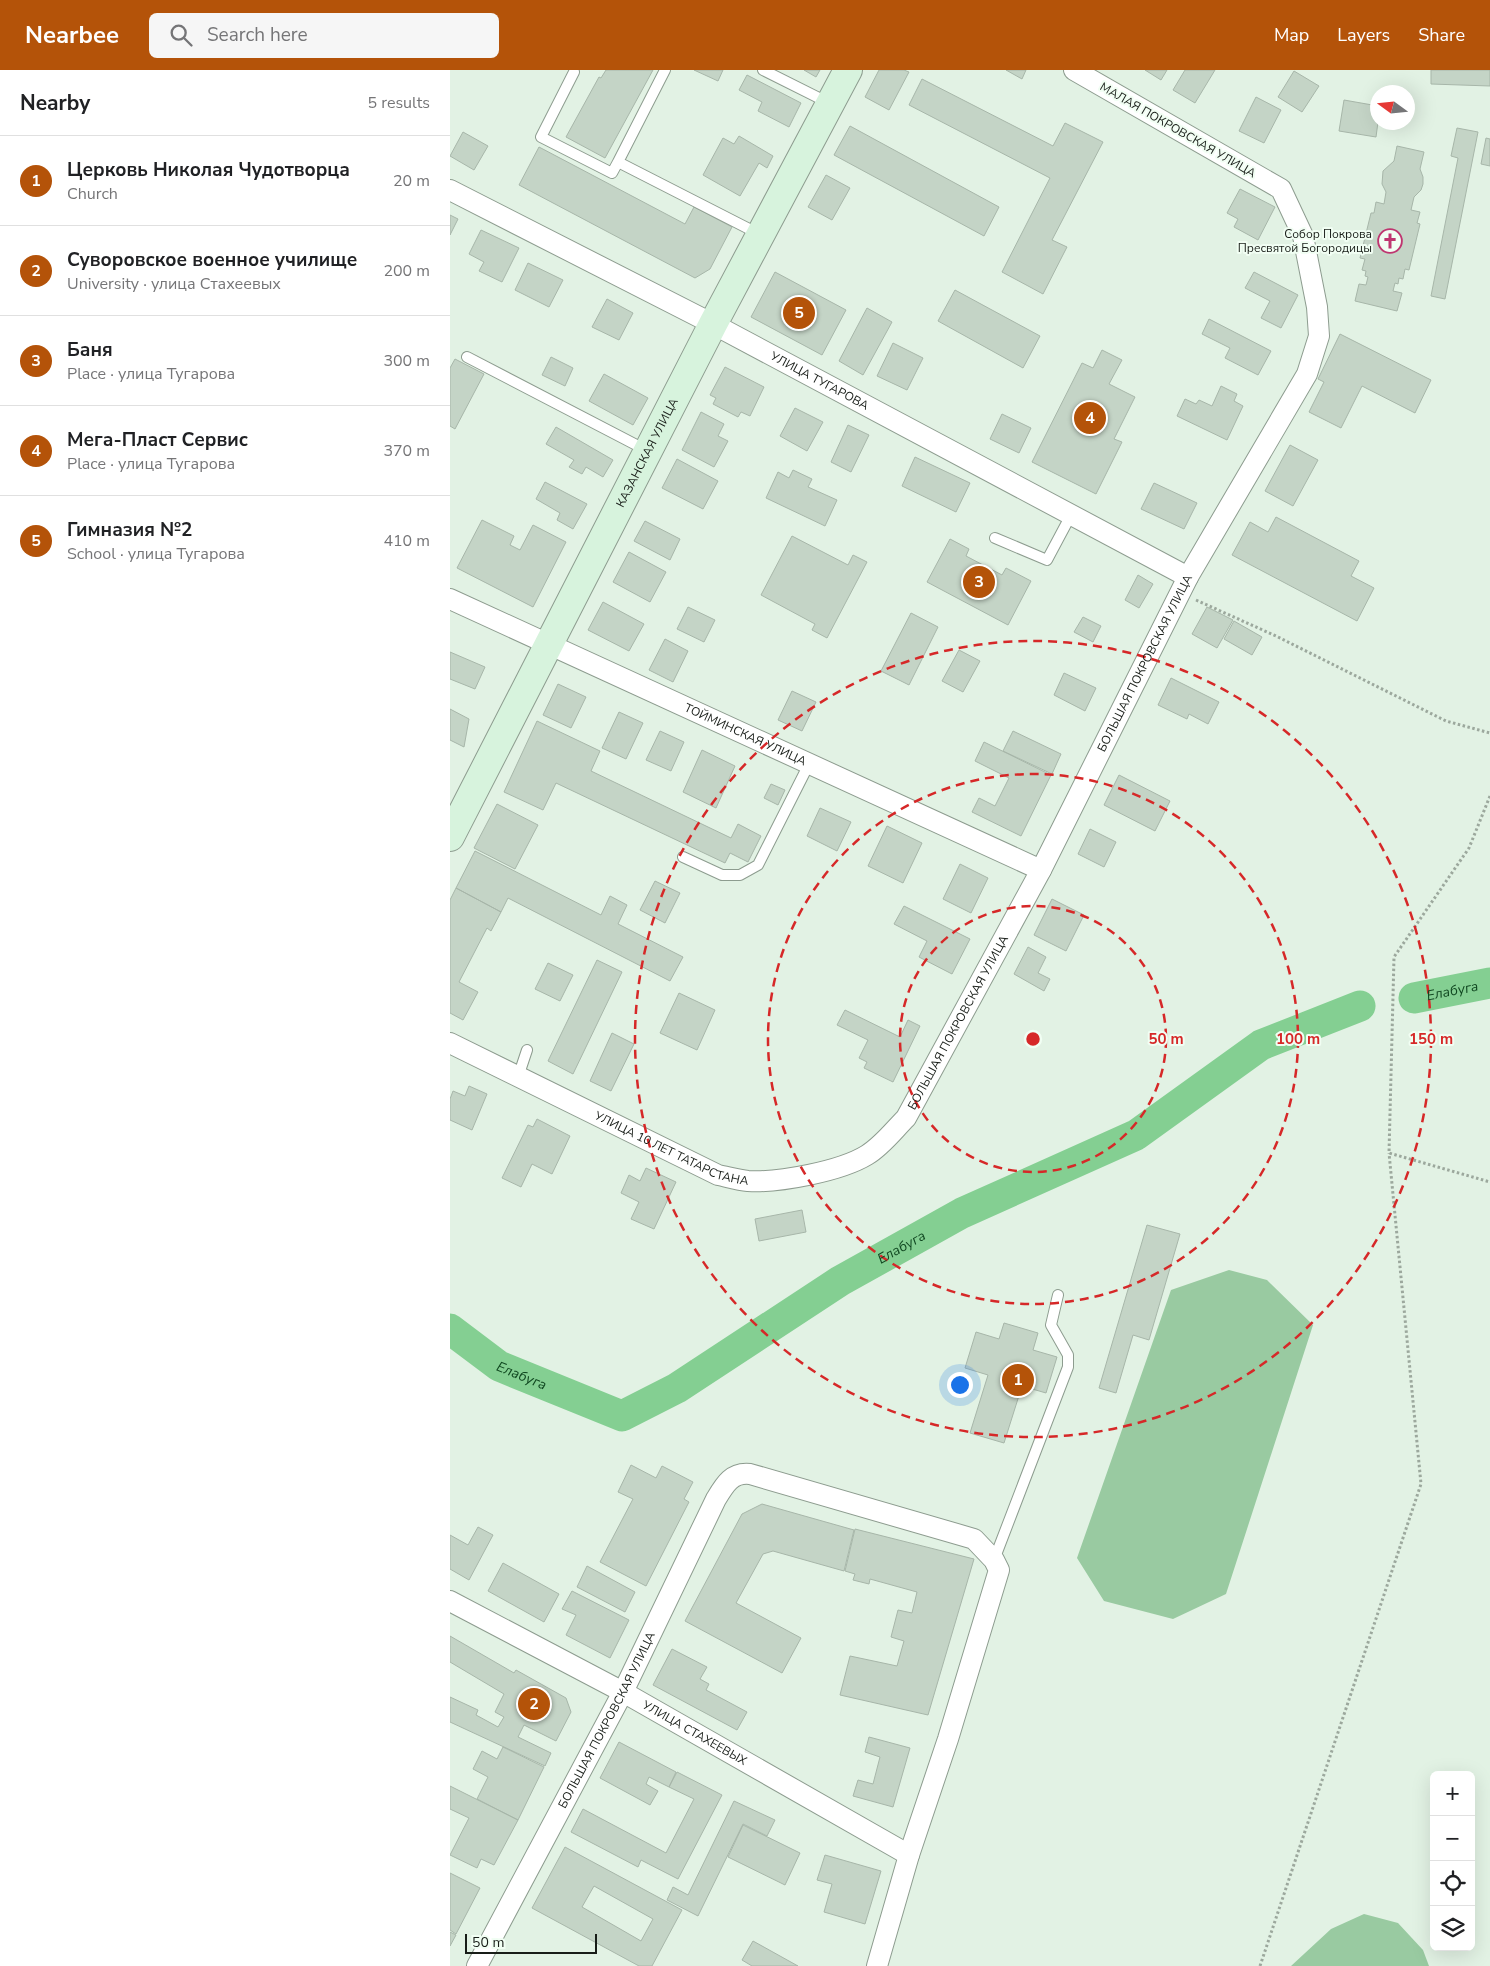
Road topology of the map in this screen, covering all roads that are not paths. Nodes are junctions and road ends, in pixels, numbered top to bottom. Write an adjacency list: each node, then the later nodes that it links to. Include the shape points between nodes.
1 (665, 70): 7 (lane)
2 (763, 70): 6 (lane)
3 (848, 70): 6 (street, КАЗАНСКАЯ УЛИЦА)
4 (1074, 70): 8 (street, МАЛАЯ ПОКРОВСКАЯ УЛИЦА)
5 (574, 72): 7 (lane, via 541,137 612,173)
6 (830, 103): 10 (street, КАЗАНСКАЯ УЛИЦА)
7 (618, 162): 10 (lane)
8 (1281, 189): 16 (street, БОЛЬШАЯ ПОКРОВСКАЯ УЛИЦА, via 1303,236 1317,306 1319,336 1307,374)
9 (450, 190): 11 (street, УЛИЦА ТУГАРОВА)
10 (760, 234): 11 (street, КАЗАНСКАЯ УЛИЦА)
11 (713, 324): 13 (street, КАЗАНСКАЯ УЛИЦА); 14 (street, УЛИЦА ТУГАРОВА)
12 (467, 357): 13 (lane)
13 (648, 451): 18 (street, КАЗАНСКАЯ УЛИЦА)
14 (1071, 515): 15 (lane, via 1047,560); 16 (street, УЛИЦА ТУГАРОВА)
15 (995, 538)
16 (1184, 584): 22 (street, БОЛЬШАЯ ПОКРОВСКАЯ УЛИЦА)
17 (450, 599): 18 (street, ТОЙМИНСКАЯ УЛИЦА)
18 (548, 645): 19 (street, ТОЙМИНСКАЯ УЛИЦА); 20 (street, КАЗАНСКАЯ УЛИЦА)
19 (808, 764): 21 (lane, via 758,865 740,875 722,875); 22 (street, ТОЙМИНСКАЯ УЛИЦА)
20 (450, 837)
21 (683, 857)
22 (1041, 870): 26 (street, БОЛЬШАЯ ПОКРОВСКАЯ УЛИЦА, via 906,1118)
23 (450, 1043): 25 (street, УЛИЦА 10 ЛЕТ ТАТАРСТАНА)
24 (527, 1050): 25 (lane)
25 (518, 1077): 26 (street, УЛИЦА 10 ЛЕТ ТАТАРСТАНА, via 718,1175 737,1180 766,1181 849,1162 867,1155)
26 (897, 1126)
27 (1058, 1295): 28 (lane, via 1051,1325 1068,1355 1068,1367)
28 (994, 1560): 30 (street, БОЛЬШАЯ ПОКРОВСКАЯ УЛИЦА, via 974,1540 750,1474 735,1475 716,1499); 31 (street, via 999,1570)
29 (450, 1601): 30 (street, УЛИЦА СТАХЕЕВЫХ)
30 (623, 1692): 31 (street, УЛИЦА СТАХЕЕВЫХ); 32 (street, БОЛЬШАЯ ПОКРОВСКАЯ УЛИЦА)
31 (909, 1855): 33 (street)
32 (477, 1966)
33 (877, 1966)

